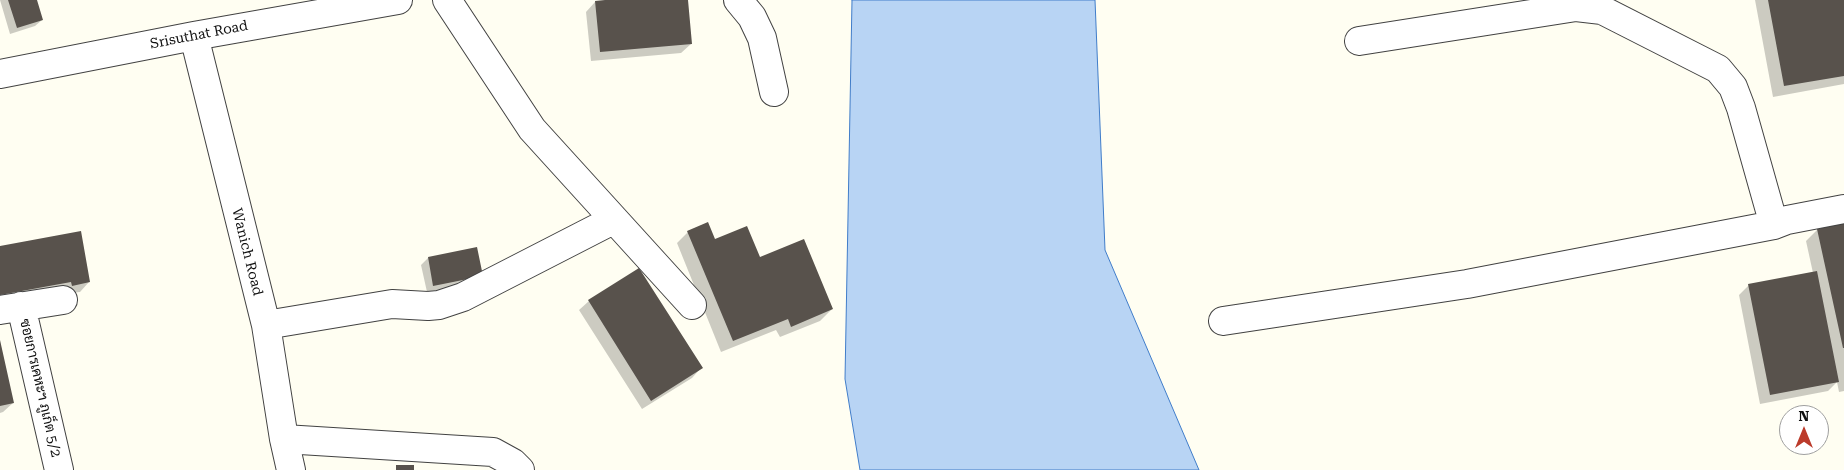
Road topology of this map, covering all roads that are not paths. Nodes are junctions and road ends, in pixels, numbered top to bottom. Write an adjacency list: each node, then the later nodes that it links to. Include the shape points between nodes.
1 (398, 0): 4 (street, Srisuthat Road)
2 (447, 0): 10 (street, via 532,129)
3 (738, 0): 8 (street, via 752,17 762,38)
4 (292, 9): 5 (street, Srisuthat Road)
5 (194, 36): 7 (street, Srisuthat Road); 16 (street, Wanich Road)
6 (1358, 41): 11 (street, via 1576,7 1602,10 1718,69 1733,86)
7 (0, 74)
8 (774, 92)
9 (1844, 209): 11 (street)
10 (613, 220): 13 (street); 16 (street, via 463,297 439,305 392,304)
11 (1774, 225): 15 (street, via 1467,284)
12 (64, 300): 14 (street)
13 (692, 305)
14 (10, 308): 18 (street, ซอยการเคหะฯ ภูเก็ต 5/2)
15 (1223, 322)
16 (266, 325): 17 (street, Wanich Road)
17 (284, 439): 19 (street, Wanich Road); 20 (street, via 493,452)
18 (59, 470)
19 (292, 470)
20 (520, 470)

